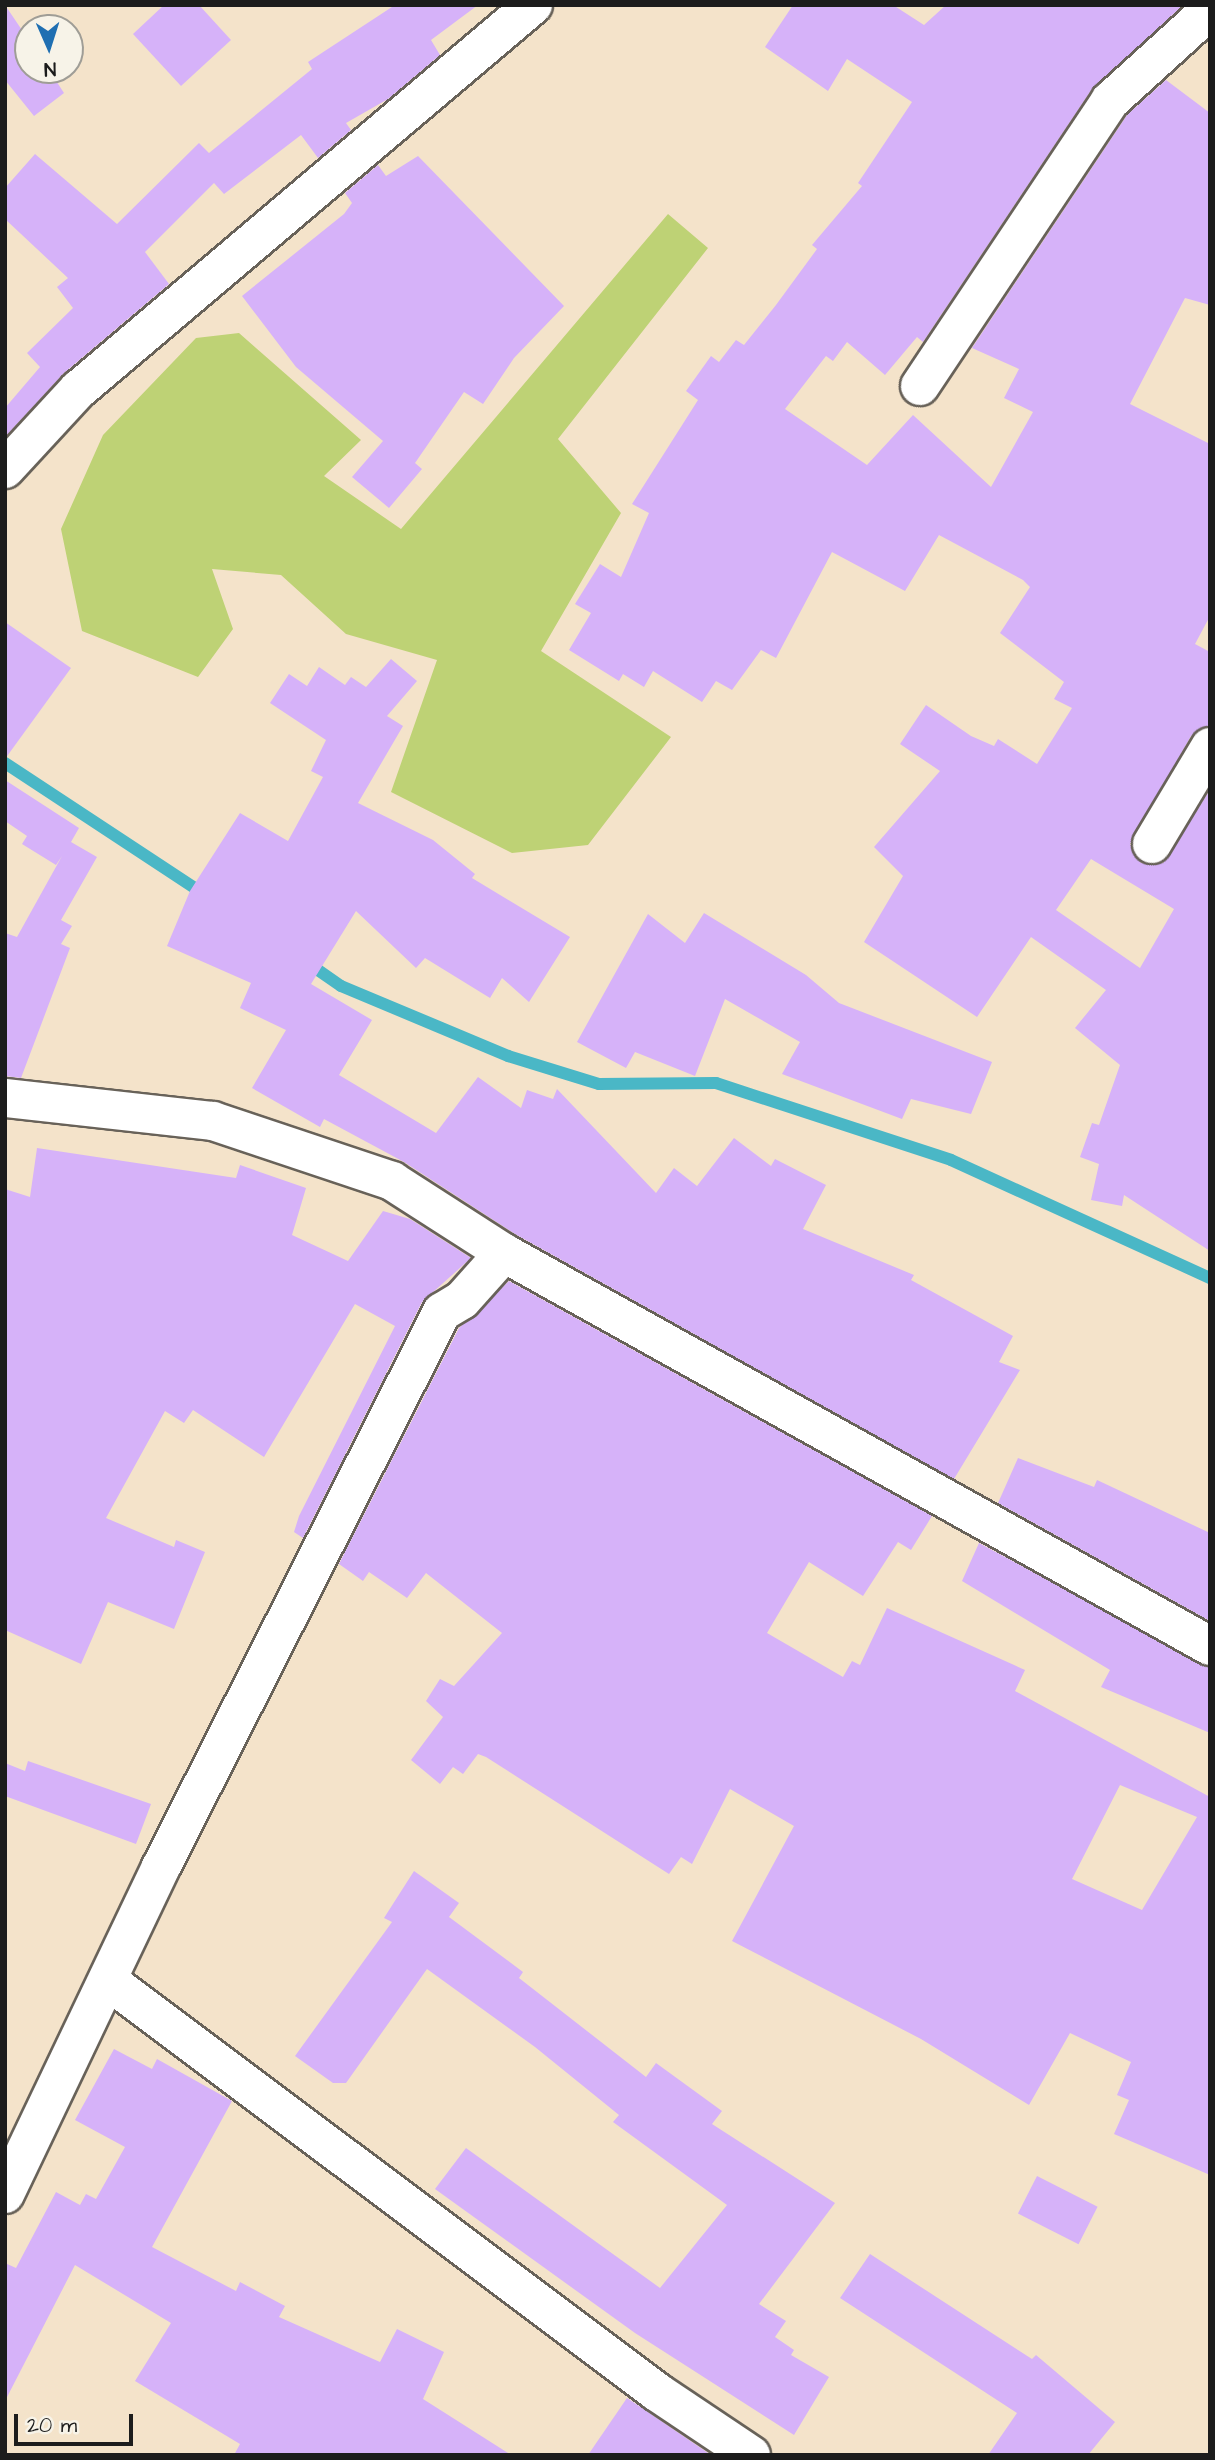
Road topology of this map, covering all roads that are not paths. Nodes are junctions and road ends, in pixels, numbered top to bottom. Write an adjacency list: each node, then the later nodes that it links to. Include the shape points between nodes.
1 (533, 5): 4 (street, via 78,390)
2 (1210, 10): 3 (street, via 1110,101)
3 (920, 386)
4 (5, 469)
5 (1210, 747): 6 (street)
6 (1153, 844)
7 (5, 1098): 8 (street, via 213,1121 279,1139 392,1181)
8 (504, 1253): 9 (street); 10 (street, via 462,1300 442,1312 161,1867)
9 (1210, 1646)
10 (110, 1982): 11 (street); 12 (street, via 657,2392)
11 (5, 2194)
12 (751, 2455)

